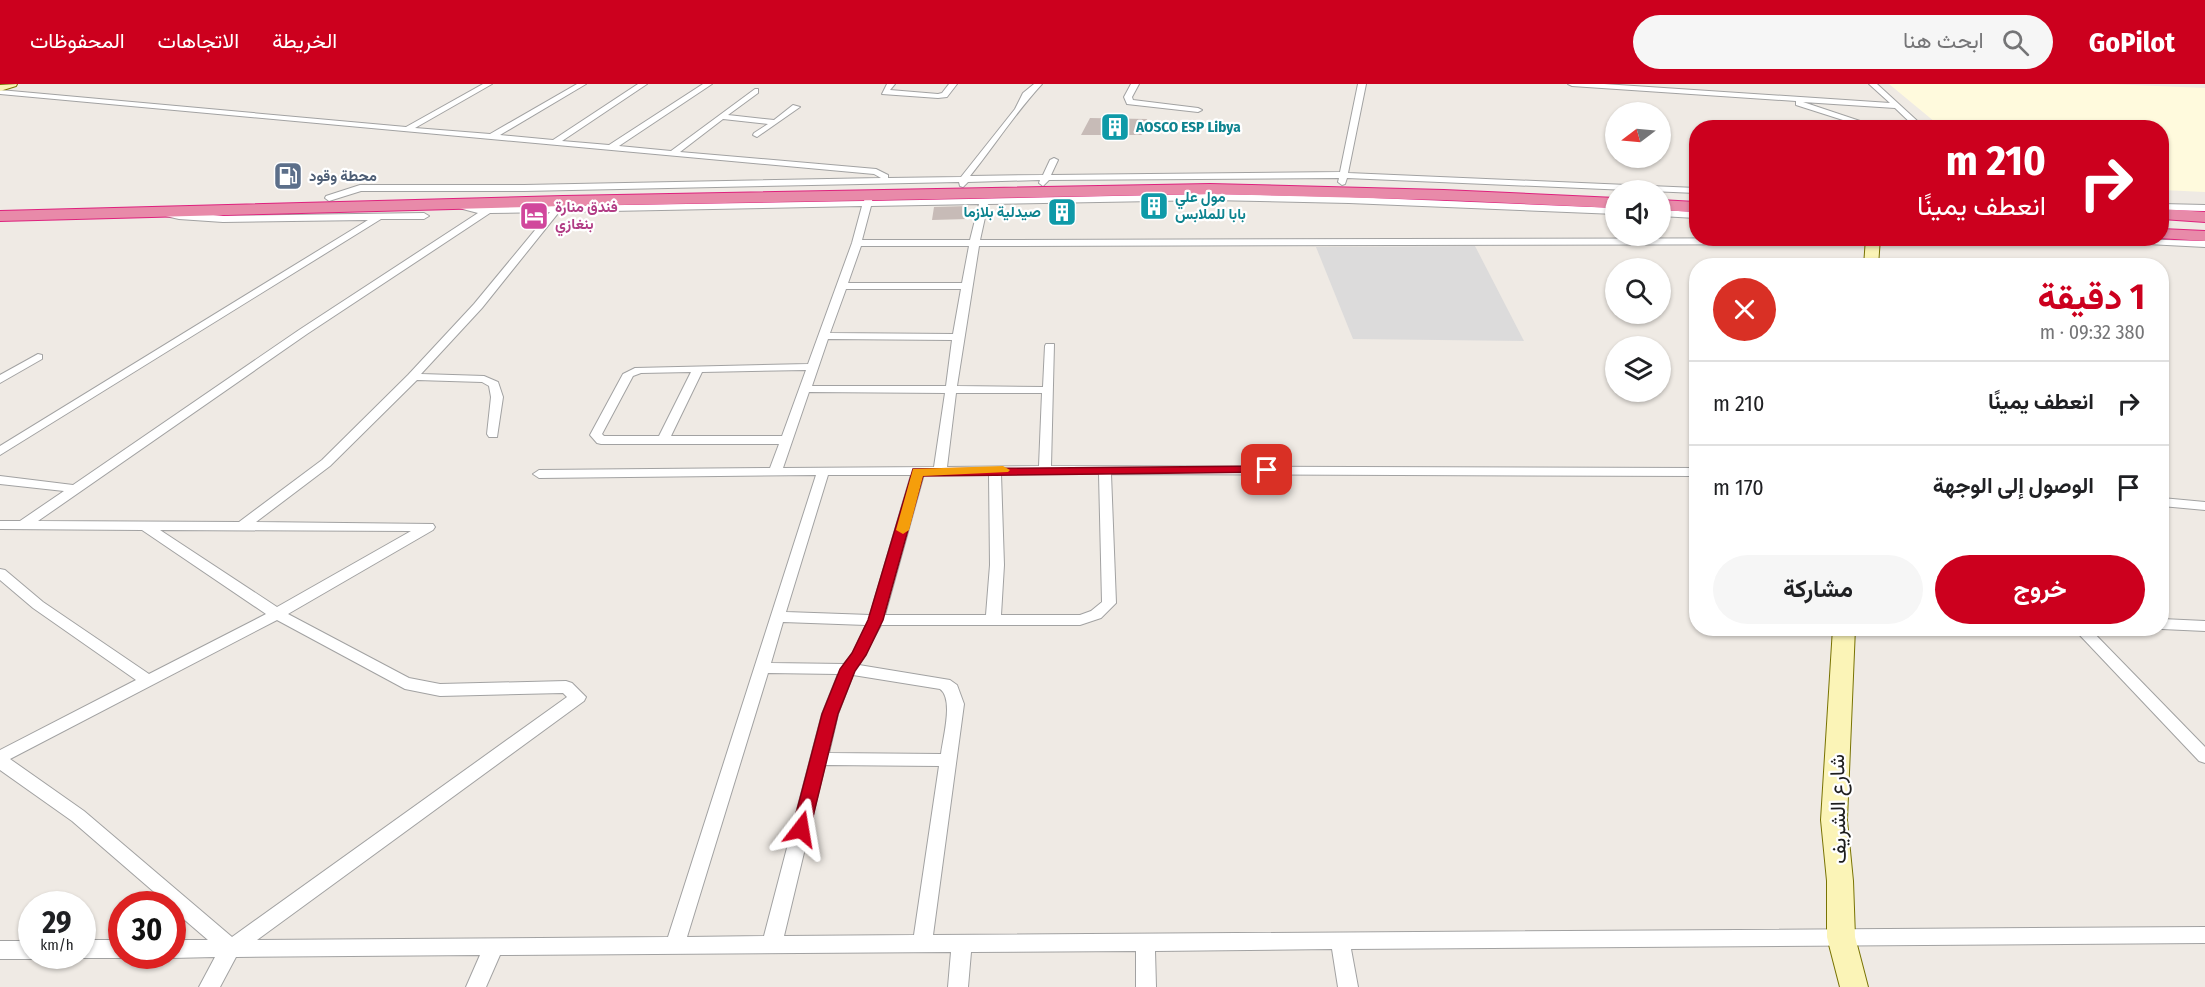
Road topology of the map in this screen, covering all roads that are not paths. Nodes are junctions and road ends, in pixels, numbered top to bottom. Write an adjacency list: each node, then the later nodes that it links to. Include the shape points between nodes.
1 (12, 84): 14 (main road)
2 (488, 84): 24 (street)
3 (582, 84): 26 (street)
4 (643, 84): 27 (street)
5 (708, 84): 28 (street)
6 (891, 84): 7 (street, via 885,92 934,96 944,95)
7 (953, 84)
8 (1038, 84): 32 (street)
9 (1135, 84): 19 (street, via 1128,97 1130,102)
10 (1362, 84): 31 (street)
11 (1572, 84): 13 (street)
12 (1873, 84): 17 (street)
13 (1586, 85): 16 (street)
14 (0, 90): 24 (street)
15 (755, 91): 20 (street)
16 (1791, 99): 17 (street); 21 (street)
17 (1896, 106): 22 (street)
18 (796, 107): 23 (street)
19 (1198, 110)
20 (721, 117): 23 (street); 29 (street)
21 (1850, 120)
22 (1912, 120)
23 (775, 122): 25 (street)
24 (409, 128): 26 (street)
25 (757, 135)
26 (493, 136): 27 (street)
27 (556, 141): 28 (street)
28 (612, 147): 29 (street)
29 (674, 152): 35 (street, via 876,172)
30 (1054, 160): 33 (street)
31 (1342, 179): 33 (highway, via 1113,180); 34 (street); 36 (highway)
32 (963, 183): 33 (highway); 35 (highway)
33 (1039, 189): 35 (highway); 40 (street); 41 (highway, via 1273,190); 49 (street)
34 (1689, 191)
35 (877, 192): 39 (highway); 40 (street); 43 (highway); 65 (street)
36 (1605, 195)
37 (1671, 198): 38 (highway)
38 (1689, 199)
39 (92, 202): 50 (highway, via 20,202 32,207 26,211); 54 (highway, via 60,211)
40 (984, 202): 63 (street)
41 (1605, 202)
42 (458, 205): 43 (highway); 48 (street); 51 (highway)
43 (560, 205): 48 (street); 75 (street, via 478,306)
44 (1671, 206): 45 (highway)
45 (1689, 207)
46 (2169, 207): 47 (street)
47 (2205, 208)
48 (488, 210): 94 (street)
49 (1605, 211)
50 (0, 212): 54 (highway)
51 (164, 213): 54 (highway); 55 (street, via 223,219)
52 (1671, 214): 53 (street)
53 (1689, 215)
54 (68, 216)
55 (380, 216): 56 (street); 83 (street)
56 (424, 216)
57 (2169, 216): 58 (highway)
58 (2205, 217)
59 (2169, 220): 60 (highway, via 2179,231)
60 (2169, 234): 61 (highway)
61 (2205, 236)
62 (1689, 240): 63 (street)
63 (974, 241): 65 (street); 68 (street)
64 (2169, 242): 66 (street)
65 (858, 243): 67 (street)
66 (2205, 244)
67 (842, 286): 68 (street); 69 (street)
68 (967, 286): 70 (street)
69 (825, 336): 70 (street); 73 (street)
70 (957, 337): 78 (street)
71 (1050, 346): 79 (street)
72 (38, 357): 76 (street)
73 (813, 367): 74 (street); 77 (street)
74 (698, 369): 81 (street); 81 (street, via 633,372 596,435 601,440)
75 (414, 376): 80 (street, via 484,379 494,384 497,396); 100 (street, via 326,463)
76 (0, 380)
77 (805, 389): 78 (street); 82 (street)
78 (952, 389): 79 (street); 89 (street)
79 (1048, 390): 85 (street)
80 (493, 434)
81 (663, 440): 82 (street)
82 (786, 440): 91 (street)
83 (0, 451)
84 (995, 470): 85 (street); 89 (street); 105 (street, via 997,565)
85 (1045, 470): 86 (street)
86 (1105, 470): 90 (street); 105 (street, via 1109,603 1101,613 1080,620)
87 (822, 472): 88 (street); 91 (street); 103 (street)
88 (918, 472): 89 (street); 104 (street)
89 (940, 472)
90 (1689, 472)
91 (775, 473): 92 (street)
92 (539, 474)
93 (0, 480): 94 (street)
94 (76, 489): 98 (street)
95 (2169, 503): 96 (street)
96 (2205, 506)
97 (0, 525): 98 (street)
98 (22, 526): 99 (street)
99 (147, 527): 100 (street); 102 (street)
100 (241, 527): 102 (street, via 428,527)
101 (0, 573): 112 (street, via 38,605)
102 (277, 614): 112 (street); 126 (street, via 405,683 440,690 566,687 579,697)
103 (777, 617): 104 (street); 110 (street)
104 (876, 620): 105 (street); 111 (street)
105 (993, 620)
106 (2169, 624): 107 (street)
107 (2205, 626)
108 (1844, 636): 118 (main road, شارع الشريف, via 1834,820)
109 (2088, 636): 113 (street)
110 (762, 668): 111 (street); 124 (street)
111 (848, 669): 115 (street); 116 (street, via 951,688 956,704)
112 (147, 680): 114 (street)
113 (2205, 757)
114 (0, 759): 126 (street, via 78,816)
115 (818, 759): 116 (street); 123 (street)
116 (947, 760): 121 (street)
117 (2205, 935): 118 (street)
118 (1841, 937): 119 (street); 135 (main road, شارع الشريف)
119 (1340, 941): 120 (street); 134 (street)
120 (1145, 942): 122 (street); 133 (street)
121 (922, 943): 122 (street); 123 (street)
122 (962, 943): 132 (street)
123 (772, 944): 124 (street)
124 (675, 945): 125 (street)
125 (494, 946): 126 (street); 131 (street)
126 (231, 948): 127 (street); 130 (street)
127 (186, 949)
128 (0, 950): 129 (street)
129 (18, 950)
130 (208, 987)
131 (476, 987)
132 (958, 987)
133 (1146, 987)
134 (1348, 987)
135 (1854, 987)

